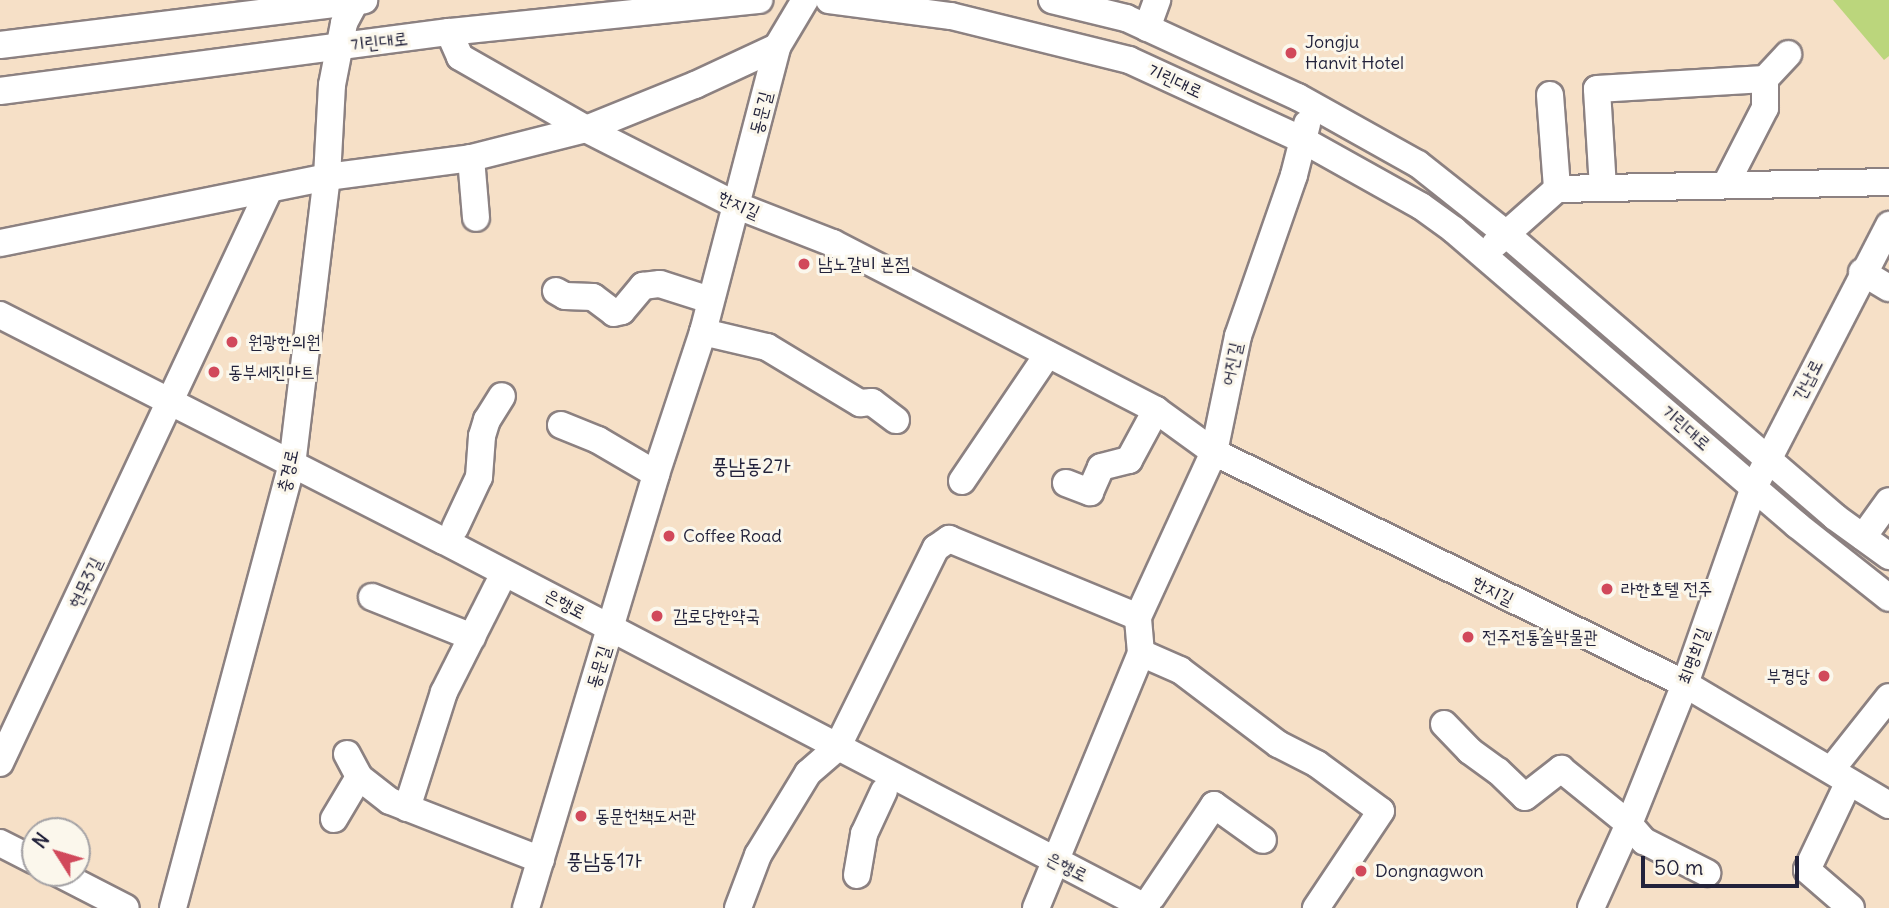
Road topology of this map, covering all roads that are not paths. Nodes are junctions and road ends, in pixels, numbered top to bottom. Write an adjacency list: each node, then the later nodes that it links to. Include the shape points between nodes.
1 (363, 0): 9 (street, 기린대로)
2 (759, 0): 11 (street, 기린대로)
3 (805, 0): 13 (street, 동문길)
4 (829, 0): 20 (street, 기린대로, via 951,16 1129,61)
5 (1052, 0): 10 (street, 기린대로, via 1126,18)
6 (1157, 0): 10 (street)
7 (320, 2): 8 (street); 9 (street)
8 (213, 9): 12 (street)
9 (349, 18): 11 (street, 기린대로); 16 (street, 기린대로); 22 (street, 충경로, via 332,86)
10 (1147, 28): 18 (street, 기린대로)
11 (449, 32): 19 (street, 한지길, via 460,57)
12 (0, 45)
13 (777, 47): 19 (street); 28 (street, 동문길)
14 (1788, 54): 15 (street)
15 (1765, 79): 24 (street, via 1765,108); 25 (street, via 1597,89)
16 (0, 91)
17 (1550, 95): 26 (street)
18 (1313, 106): 20 (street, 어진길); 31 (street, 기린대로, via 1418,164)
19 (586, 129): 21 (street); 28 (street, 한지길)
20 (1301, 139): 33 (street, 기린대로, via 1421,206); 46 (street, 어진길, via 1294,174 1238,336)
21 (471, 158): 22 (street); 29 (street)
22 (327, 177): 27 (street); 48 (street, 충경로)
23 (1889, 182): 24 (street)
24 (1726, 184): 25 (street)
25 (1603, 188): 26 (street)
26 (1558, 189): 31 (street)
27 (270, 190): 32 (street); 42 (street, 현무3길)
28 (738, 206): 37 (street, 동문길); 40 (street, 한지길, via 834,243)
29 (477, 218)
30 (1889, 225): 34 (street, 간납로)
31 (1505, 233): 33 (street); 47 (street, 기린대로)
32 (0, 243)
33 (1484, 256): 52 (street, 기린대로)
34 (1862, 272): 35 (street); 47 (street, 간납로)
35 (1889, 288)
36 (556, 291): 37 (street, via 593,297 614,313 622,311 643,286 660,284)
37 (710, 300): 39 (street, 동문길)
38 (0, 315): 42 (street)
39 (703, 332): 44 (street, via 767,346 860,403 872,402); 49 (street, 동문길)
40 (1048, 354): 43 (street, 한지길); 50 (street)
41 (502, 396): 54 (street, via 486,420 480,477)
42 (172, 402): 48 (street); 69 (street, 현무3길)
43 (1156, 410): 46 (street, 한지길); 51 (street, via 1129,460 1101,467 1090,492)
44 (896, 420)
45 (561, 425): 49 (street, via 598,440)
46 (1214, 452): 60 (street, 어진길); 64 (street, 한지길)
47 (1769, 459): 52 (street, 간납로); 55 (street, 기린대로)
48 (292, 465): 61 (street, 은행로); 87 (street, 충경로)
49 (656, 474): 61 (street, 동문길)
50 (962, 481)
51 (1066, 483)
52 (1754, 487): 59 (street, 기린대로); 64 (street, 최명희길)
53 (1889, 501): 55 (street)
54 (455, 528)
55 (1863, 537): 56 (street, 기린대로)
56 (1889, 556)
57 (498, 585): 62 (street)
58 (372, 597): 62 (street)
59 (1889, 598)
60 (1138, 617): 63 (street, 어진길); 67 (street, via 949,539 936,548)
61 (611, 628): 67 (street, 은행로); 80 (street, 동문길)
62 (472, 637): 74 (street, via 444,692)
63 (1141, 653): 81 (street, 어진길); 91 (street, via 1180,670 1279,744 1317,764 1381,811)
64 (1685, 684): 71 (street, 한지길); 76 (street, 최명희길)
65 (1889, 697): 71 (street)
66 (1444, 724): 76 (street, via 1478,745 1525,797 1561,769)
67 (837, 748): 81 (street, 은행로); 89 (street, via 808,773 772,831)
68 (347, 754): 70 (street)
69 (0, 763)
70 (359, 777): 74 (street); 75 (street)
71 (1838, 781): 73 (street, 한지길); 93 (street, via 1807,870)
72 (884, 791): 83 (street, via 864,834)
73 (1889, 805)
74 (407, 808): 80 (street)
75 (334, 819)
76 (1629, 824): 82 (street, via 1644,841); 92 (street, 최명희길)
77 (1263, 840): 85 (street, 은행로, via 1214,805)
78 (0, 843): 79 (street)
79 (21, 854)
80 (541, 860): 88 (street, 동문길)
81 (1055, 861): 85 (street, 은행로); 90 (street, 어진길)
82 (1707, 873)
83 (857, 875)
84 (85, 887): 86 (street)
85 (1150, 903)
86 (126, 908)
87 (173, 908)
88 (526, 908)
89 (738, 908)
90 (1036, 908)
91 (1316, 908)
92 (1591, 908)
93 (1851, 908)

